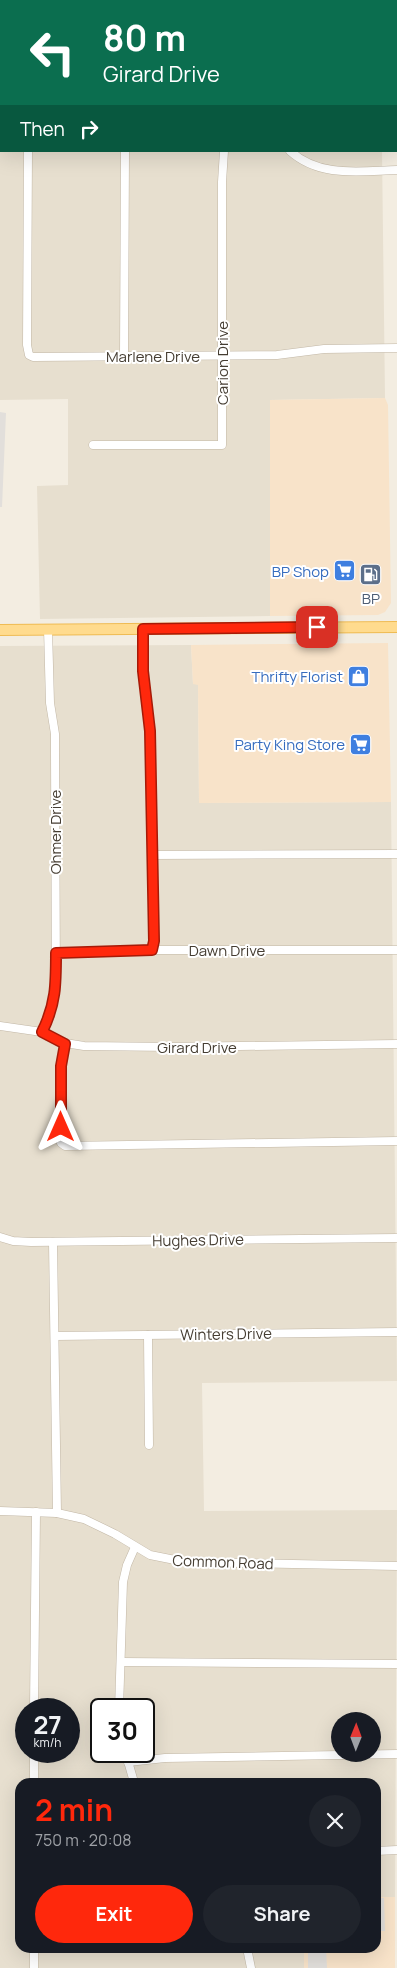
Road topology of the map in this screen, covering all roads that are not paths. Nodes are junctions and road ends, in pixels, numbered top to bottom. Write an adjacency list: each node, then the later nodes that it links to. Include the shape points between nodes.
1 (28, 152): 7 (street, Marlene Drive, via 29,355 40,358)
2 (125, 152): 7 (street)
3 (224, 152): 8 (street, Carion Drive)
4 (291, 152): 5 (street, via 310,165 327,170)
5 (397, 170)
6 (397, 348): 8 (street, Marlene Drive)
7 (124, 356): 8 (street, Marlene Drive)
8 (221, 356): 9 (street, Carion Drive, via 222,444)
9 (93, 445)
10 (397, 627): 12 (main road)
11 (48, 629): 12 (main road); 13 (main road); 18 (street, Ohmer Drive, via 50,703 55,734)
12 (143, 629): 15 (street, via 150,731)
13 (0, 630)
14 (397, 854): 15 (street)
15 (152, 855): 16 (street)
16 (152, 950): 17 (street, Dawn Drive); 18 (street, Dawn Drive)
17 (397, 950)
18 (56, 953): 20 (street, Ohmer Drive, via 55,1000)
19 (0, 1026): 20 (street, Girard Drive)
20 (42, 1032): 21 (street, Girard Drive)
21 (65, 1044): 22 (street, Girard Drive, via 162,1047); 23 (street, via 58,1136 65,1146)
22 (397, 1044)
23 (397, 1141)
24 (0, 1237): 26 (street, Hughes Drive, via 14,1241)
25 (397, 1238): 26 (street, Hughes Drive)
26 (53, 1242): 28 (street)
27 (397, 1332): 29 (street, Winters Drive)
28 (55, 1336): 29 (street, Winters Drive); 33 (street)
29 (148, 1336): 30 (street)
30 (149, 1445)
31 (0, 1512): 32 (street, Common Road)
32 (36, 1512): 33 (street, Common Road); 38 (street)
33 (57, 1514): 34 (street, Common Road, via 84,1520)
34 (135, 1547): 35 (street, Common Road, via 150,1555 186,1562); 36 (street, via 123,1582)
35 (397, 1566)
36 (121, 1662): 37 (street); 39 (street)
37 (397, 1664)
38 (34, 1698)
39 (119, 1698)
40 (397, 1754): 41 (street)
41 (155, 1759)
42 (34, 1763): 44 (street)
43 (128, 1763): 45 (street)
44 (34, 1778)
45 (133, 1778)
46 (381, 1850): 47 (street)
47 (397, 1850)
48 (34, 1953): 50 (street)
49 (248, 1953): 51 (street)
50 (34, 1968)
51 (251, 1968)

